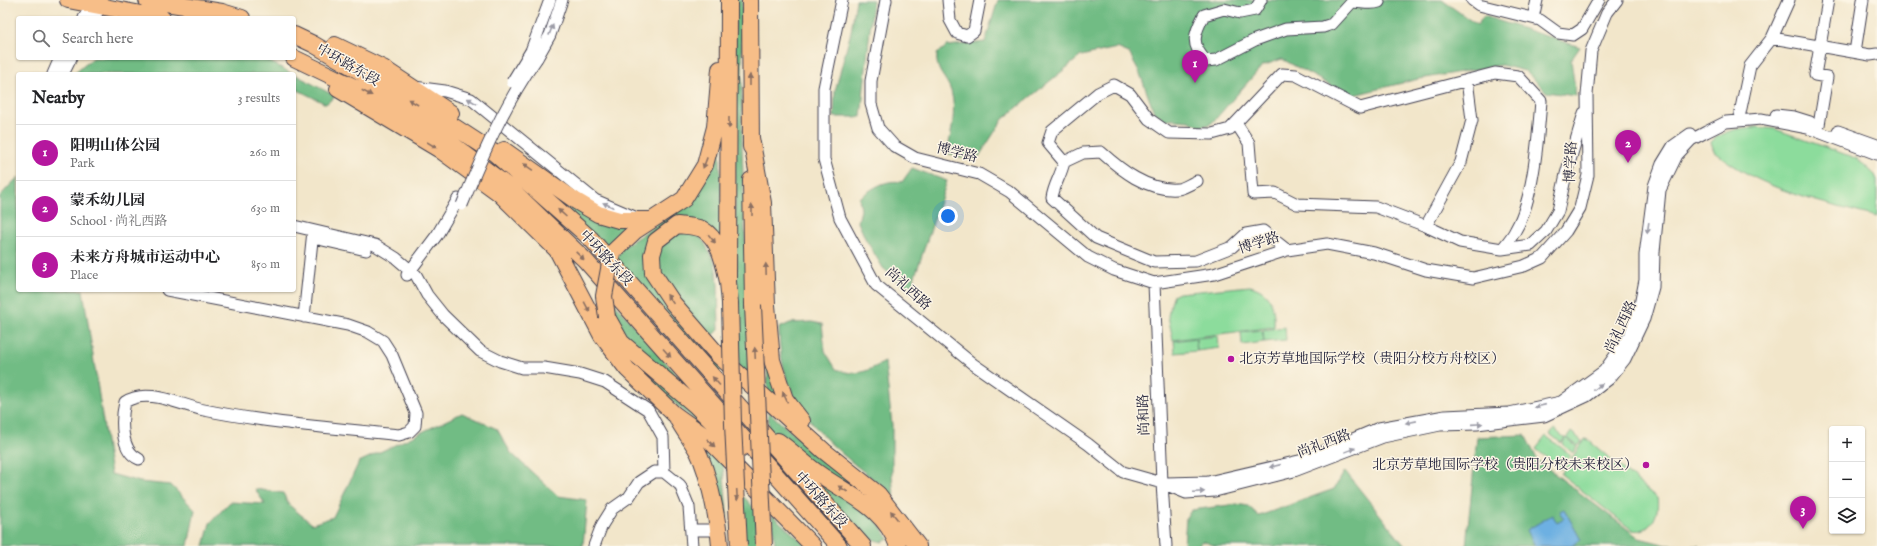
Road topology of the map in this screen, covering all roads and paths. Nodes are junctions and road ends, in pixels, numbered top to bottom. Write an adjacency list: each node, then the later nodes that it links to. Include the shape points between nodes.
1 (68, 0): 21 (highway)
2 (147, 0): 24 (highway)
3 (550, 0): 32 (street)
4 (562, 0): 32 (street, one-way to 4, via 550,35)
5 (726, 0): 50 (highway, one-way to 50, via 715,127 705,165 684,199)
6 (729, 0): 58 (highway, one-way to 58)
7 (750, 0): 45 (highway, one-way to 7)
8 (842, 0): 67 (street, 尚礼西路, via 824,88 824,159 840,218 876,285 973,364 1088,444 1123,472)
9 (886, 0): 59 (street, 博学路, via 871,81 871,104 878,128 894,146 915,158 979,174 1010,192 1088,257 1114,270)
10 (948, 0): 11 (street, via 950,20 957,33 967,36 974,31)
11 (980, 0)
12 (1261, 0): 20 (street, via 1255,10 1240,12 1224,9 1204,15 1196,30 1194,42 1206,61 1216,60 1255,40 1286,29 1323,27 1332,24 1352,2)
13 (1472, 0): 25 (street, via 1479,5)
14 (1537, 0): 25 (street)
15 (1598, 0): 25 (street, via 1582,28 1573,35 1558,33)
16 (1617, 0): 41 (street, 博学路, via 1607,13 1591,51)
17 (1789, 0): 27 (street)
18 (1828, 0): 29 (street)
19 (1864, 0): 30 (street)
20 (1379, 2)
21 (96, 10): 22 (street); 23 (highway)
22 (87, 16)
23 (146, 16)
24 (235, 16)
25 (1533, 18)
26 (296, 36): 28 (highway, 中环路东段)
27 (1772, 38): 29 (street); 42 (street, via 1750,66)
28 (313, 44): 40 (highway, via 333,45 383,68); 63 (highway, 中环路东段, one-way to 28, via 591,239 493,152)
29 (1820, 45): 30 (street); 44 (street, via 1815,75 1827,77)
30 (1854, 52): 31 (street)
31 (1877, 54)
32 (534, 55): 57 (street, bridge, via 442,240)
33 (296, 59): 70 (highway, 中环路东段, one-way to 70, via 369,94 433,130 510,188 585,260)
34 (59, 60): 37 (street)
35 (70, 60): 38 (street)
36 (296, 60): 62 (highway, one-way to 62, via 336,88 440,150 499,193 557,250 602,336 627,369)
37 (54, 72)
38 (64, 72)
39 (1467, 80): 43 (street, via 1360,108 1296,75 1282,74); 51 (street, via 1472,120 1461,162); 55 (street, via 1495,73 1518,76 1541,101 1527,202 1516,230)
40 (412, 86): 50 (highway, one-way to 40, via 619,220 598,214); 50 (street, one-way to 40, via 595,200 471,99 445,91)
41 (1587, 103): 55 (street, via 1558,211 1546,231 1530,245); 56 (street, 博学路, via 1588,175 1580,208 1566,231 1542,258 1524,266 1473,278 1426,270 1374,253 1327,244)
42 (1740, 114): 44 (street, 尚礼西路, via 1750,112 1794,117); 67 (street, 尚礼西路, one-way to 67, via 1720,116 1673,146 1654,186 1645,256 1645,280 1630,335 1604,371 1561,402 1509,413 1445,416 1379,428 1302,460 1208,482)
43 (1236, 123): 48 (street, via 1230,128 1212,134 1169,133 1149,119 1130,94 1114,85 1098,93 1052,131 1048,143); 51 (street, via 1249,143 1253,194 1275,192 1297,204 1376,207)
44 (1819, 125): 46 (street, 尚礼西路)
45 (751, 138): 64 (highway, one-way to 45, via 785,399 772,360 763,203); 75 (highway, one-way to 45, bridge, via 752,305)
46 (1877, 145)
47 (1877, 154): 67 (street, 尚礼西路, one-way to 47, via 1186,493 1215,492 1294,471 1384,437 1440,425 1477,424 1544,416 1587,396 1609,379 1624,359 1644,319 1653,287 1660,190 1677,156 1691,140 1726,122 1761,119 1808,128)
48 (1064, 162): 49 (street, via 1083,153 1101,152 1122,171 1153,186 1178,189); 56 (street, via 1052,198 1096,238 1154,262 1196,261 1232,247 1246,234 1263,231)
49 (1197, 180)
50 (647, 220): 70 (highway, bridge, via 612,253 604,296 607,317 621,342 696,406)
51 (1426, 226): 55 (street, via 1460,242)
52 (296, 227): 54 (street)
53 (296, 234): 54 (street)
54 (315, 235): 57 (street, via 370,251); 61 (street)
55 (1502, 249)
56 (1287, 250): 59 (street, 博学路, via 1214,274)
57 (412, 275): 66 (street, via 424,299 475,355 503,369 575,378 607,388 646,414 658,439)
58 (728, 282): 64 (highway, one-way to 58, via 718,355 673,304 653,273 652,254 656,241 677,225 702,230 713,239 721,254); 74 (highway, one-way to 74, bridge)
59 (1154, 283): 67 (street, 尚和路)
60 (177, 292): 61 (street)
61 (307, 317): 65 (street, via 348,325 383,341 392,355 416,413 415,426 409,432 399,435 307,425 204,410 148,396 134,396 125,402 123,429 128,449)
62 (674, 414): 69 (highway, via 698,453 708,482); 76 (highway, one-way to 76, via 706,437)
63 (748, 418): 78 (highway, 中环路东段); 79 (highway, one-way to 63, via 892,531 870,507 818,473)
64 (824, 451): 80 (highway, one-way to 64, via 878,494)
65 (139, 459)
66 (661, 472): 68 (street, via 680,485 689,507); 71 (street, via 654,472 639,482 629,497 612,509)
67 (1162, 483): 81 (street, 尚和路)
68 (691, 530): 69 (street); 72 (street)
69 (719, 530): 73 (highway)
70 (825, 530): 77 (highway, 中环路东段)
71 (594, 546)
72 (692, 546)
73 (720, 546)
74 (739, 546)
75 (764, 546)
76 (813, 546)
77 (839, 546)
78 (863, 546)
79 (898, 546)
80 (918, 546)
81 (1166, 546)

